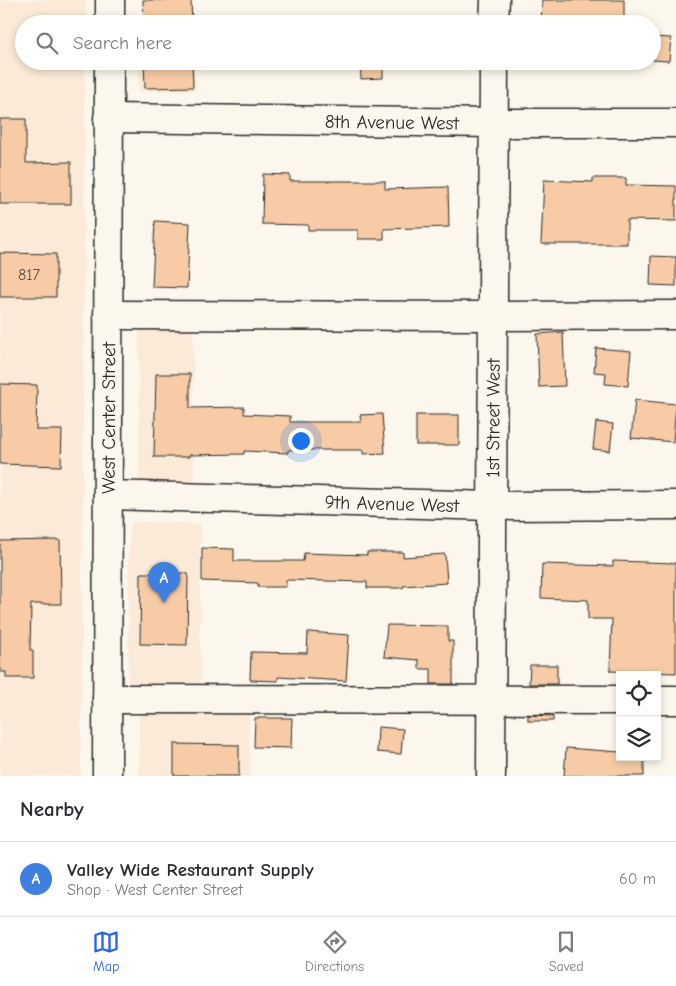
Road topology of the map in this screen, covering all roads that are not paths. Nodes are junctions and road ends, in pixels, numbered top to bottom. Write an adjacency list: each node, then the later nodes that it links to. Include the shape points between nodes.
1 (110, 0): 3 (street)
2 (494, 0): 4 (street)
3 (110, 15)
4 (494, 15)
5 (109, 70): 7 (street, West Center Street)
6 (494, 70): 8 (street, 1st Street West)
7 (108, 118): 8 (street, 8th Avenue West); 10 (street, West Center Street)
8 (494, 123): 9 (street, 8th Avenue West); 12 (street, 1st Street West)
9 (676, 123)
10 (108, 315): 12 (street); 13 (street, West Center Street)
11 (676, 315): 12 (street)
12 (492, 316): 15 (street, 1st Street West)
13 (108, 495): 15 (street, 9th Avenue West); 16 (street, West Center Street)
14 (676, 505): 15 (street, 9th Avenue West)
15 (492, 506): 20 (street, 1st Street West)
16 (107, 700): 20 (street); 21 (street, West Center Street)
17 (616, 700): 20 (street)
18 (661, 700): 19 (street)
19 (676, 700)
20 (491, 701): 22 (street, 1st Street West)
21 (107, 776)
22 (491, 776)

